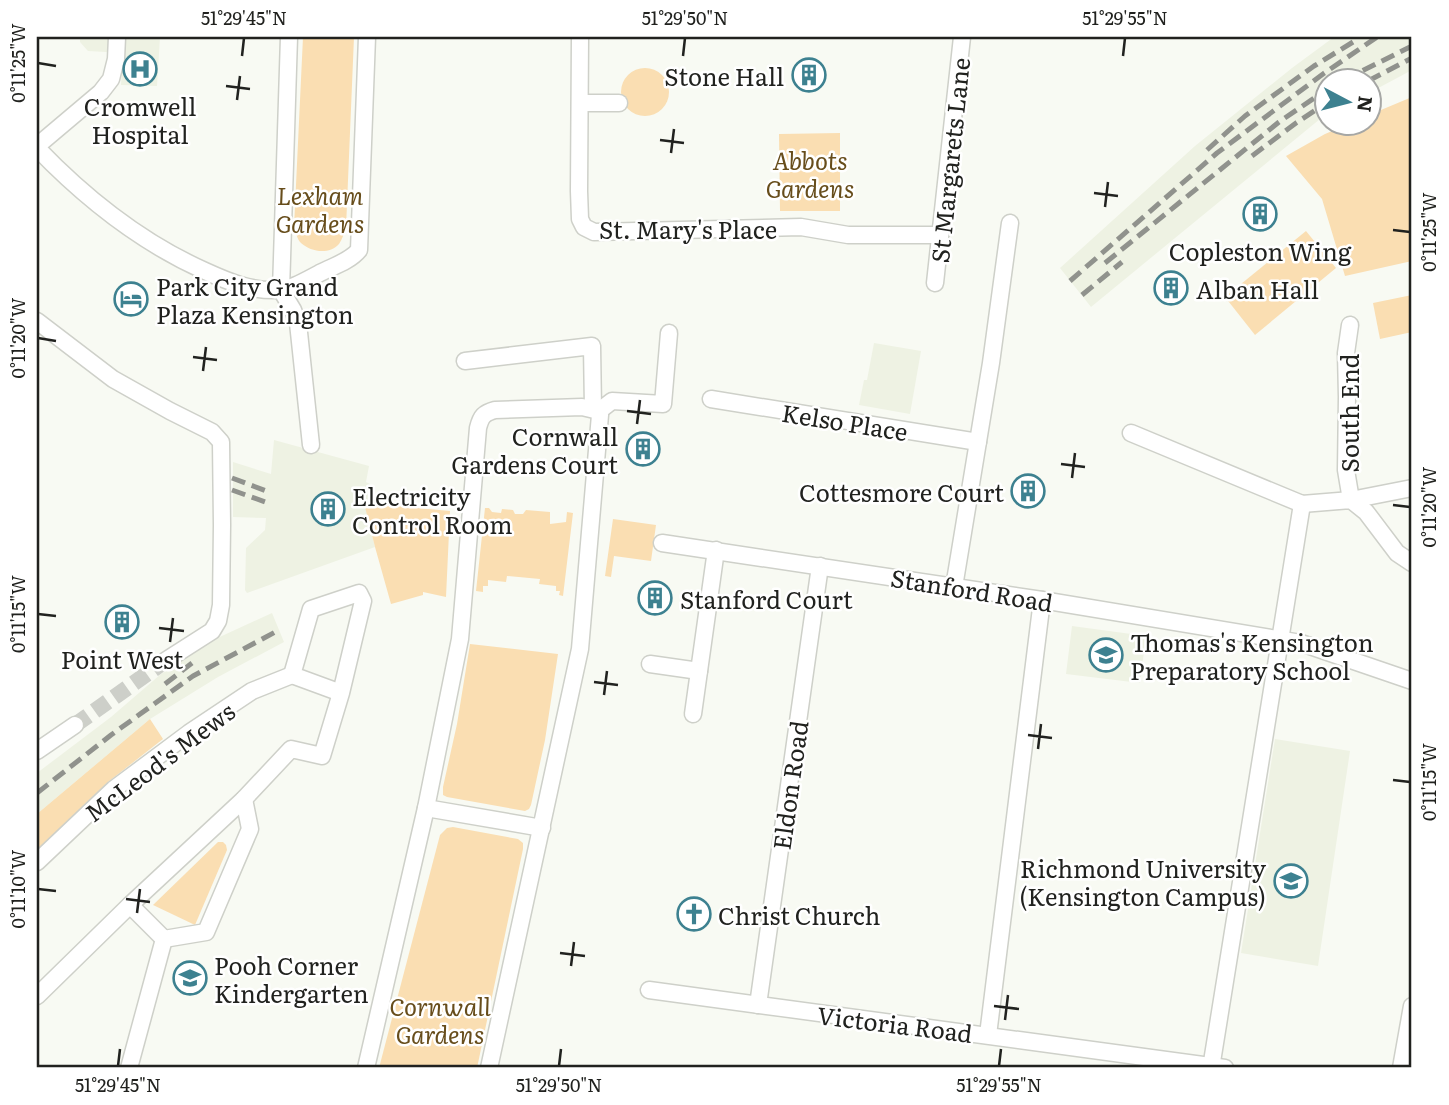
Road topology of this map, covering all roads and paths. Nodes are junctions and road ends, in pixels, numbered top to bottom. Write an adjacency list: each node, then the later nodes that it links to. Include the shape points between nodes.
1 (117, 37): 8 (street, via 111,79)
2 (289, 37): 12 (street)
3 (367, 37): 12 (street, via 359,250)
4 (580, 37): 6 (street, St. Mary's Place)
5 (962, 37): 10 (street, St Margarets Lane)
6 (580, 103): 7 (street); 10 (street, St. Mary's Place, via 580,219 589,230 801,227 848,235)
7 (619, 103)
8 (37, 147): 12 (street, via 107,213 161,249 237,285)
9 (1010, 223): 20 (street)
10 (940, 235): 11 (street, St Margarets Lane)
11 (936, 283)
12 (281, 290): 21 (street, via 298,323)
13 (37, 321): 32 (street, via 113,379 212,432 221,442 218,621 212,631)
14 (1350, 326): 23 (street, South End, via 1346,470)
15 (669, 333): 18 (street, via 663,404 612,401)
16 (465, 361): 18 (street, via 592,346)
17 (711, 399): 20 (street, Kelso Place)
18 (596, 410): 42 (street, via 495,410 481,417 460,639); 43 (street, via 600,415 580,649)
19 (1131, 433): 24 (street)
20 (978, 442): 29 (street)
21 (311, 445)
22 (1412, 488): 23 (street)
23 (1351, 500): 24 (street); 27 (street, via 1397,553)
24 (1302, 504): 31 (street)
25 (662, 543): 26 (street, Stanford Road)
26 (716, 550): 28 (street, Stanford Road); 34 (street)
27 (1412, 563)
28 (820, 566): 29 (street, Stanford Road); 49 (street, Eldon Road)
29 (954, 587): 30 (street, Stanford Road)
30 (1042, 600): 31 (street, Stanford Road); 51 (street)
31 (1280, 640): 36 (street, Stanford Road); 52 (street)
32 (165, 660)
33 (650, 664): 34 (street)
34 (699, 671): 38 (street)
35 (292, 674): 37 (street); 37 (street, via 311,609 359,593 363,601); 44 (street, McLeod's Mews, via 252,691 189,733 114,789)
36 (1412, 681)
37 (341, 693): 41 (street, via 322,756 291,749)
38 (693, 715)
39 (75, 724): 40 (street)
40 (37, 751)
41 (244, 799): 45 (street); 46 (street, via 250,829 206,932)
42 (426, 808): 43 (street); 54 (street)
43 (542, 828): 55 (street)
44 (37, 862)
45 (130, 905): 46 (street); 48 (street)
46 (164, 939): 53 (street)
47 (649, 990): 49 (street, Victoria Road)
48 (37, 996)
49 (758, 1005): 51 (street, Victoria Road)
50 (1412, 1006): 56 (street)
51 (988, 1035): 52 (street, Victoria Road)
52 (1216, 1067)
53 (129, 1068)
54 (366, 1068)
55 (489, 1068)
56 (1401, 1068)

